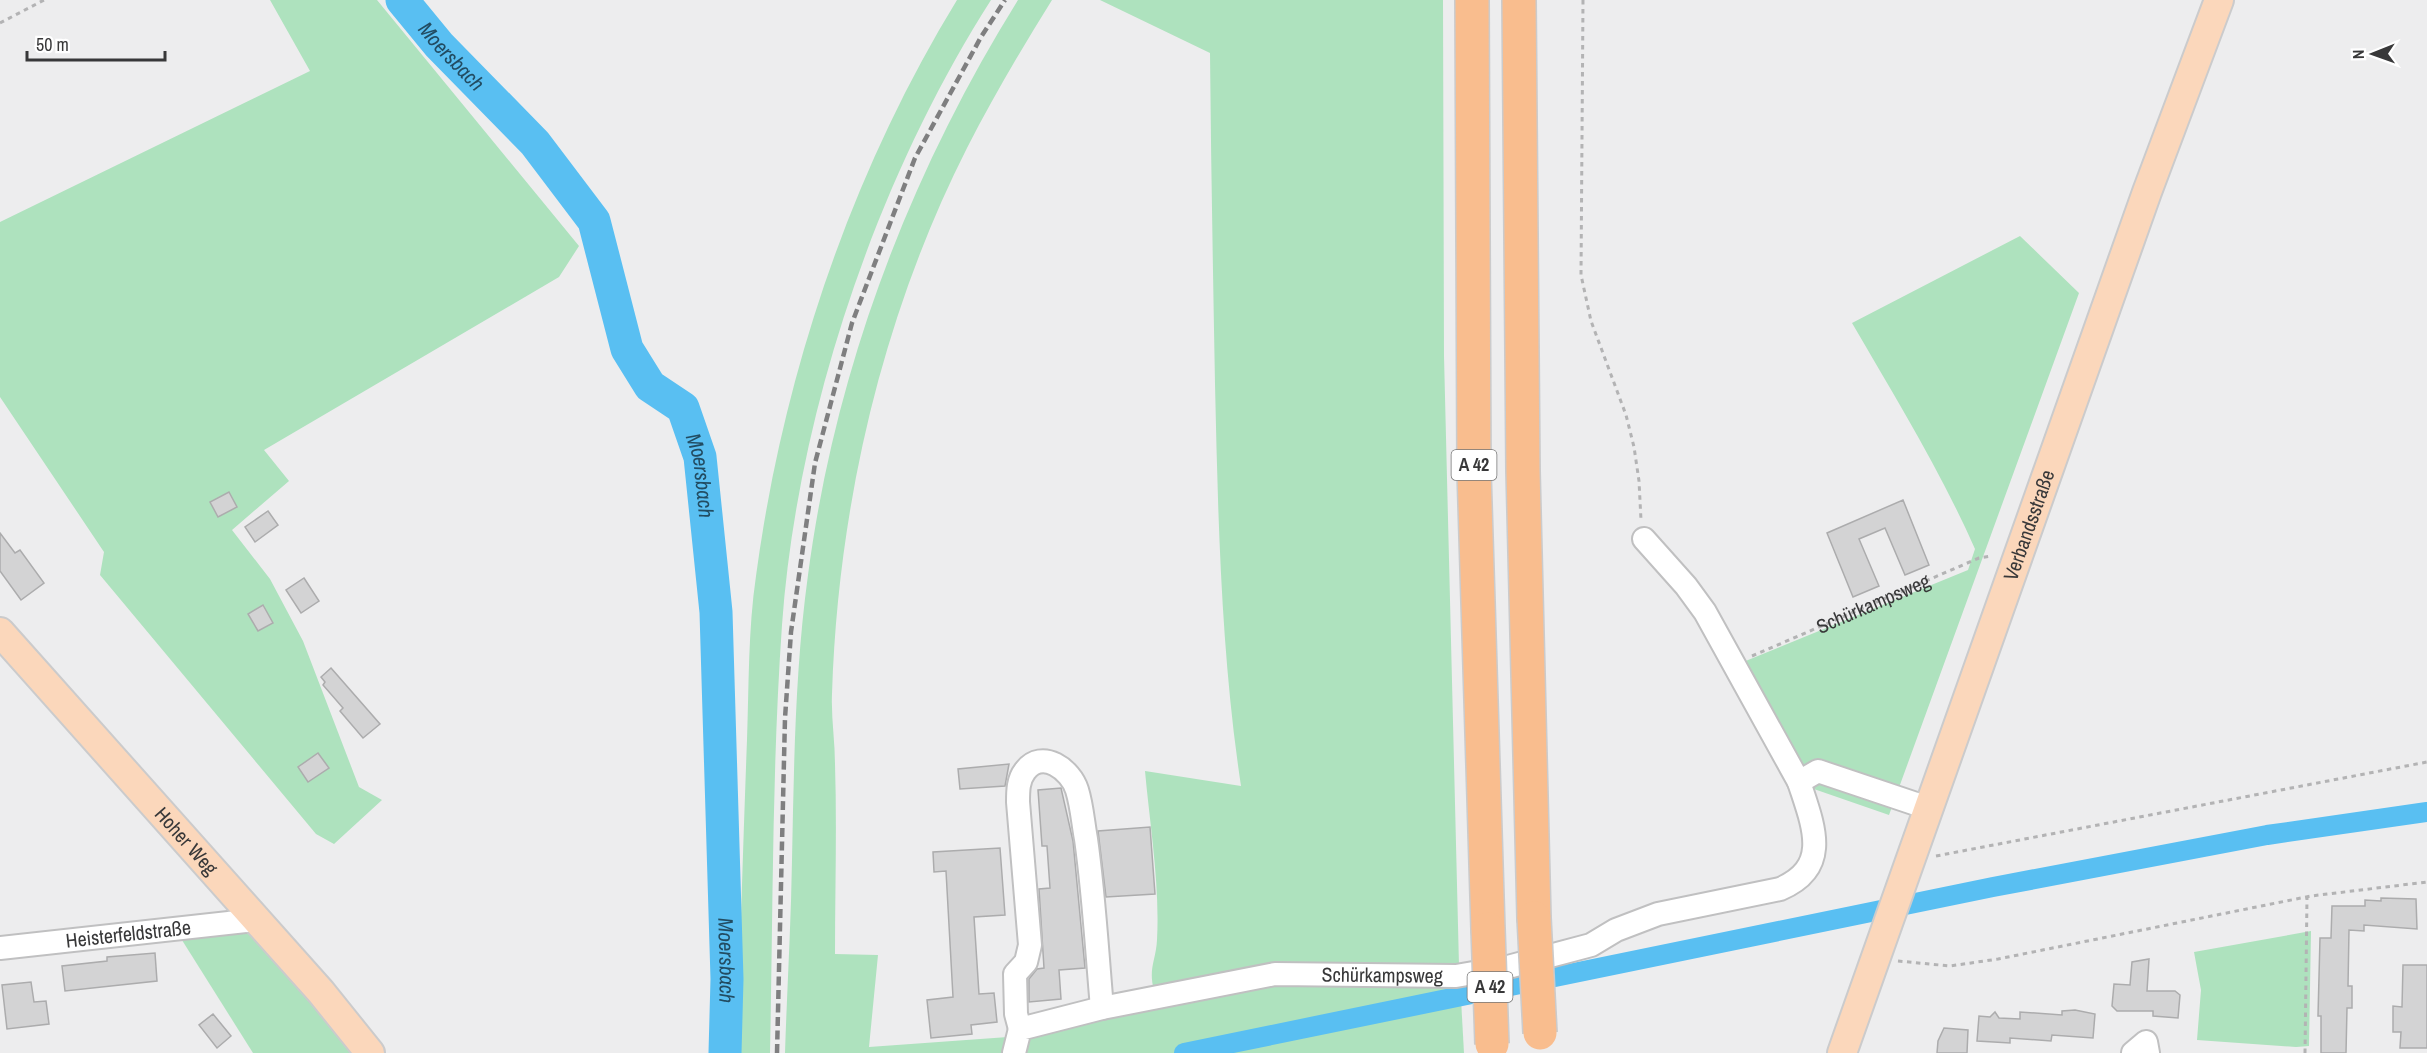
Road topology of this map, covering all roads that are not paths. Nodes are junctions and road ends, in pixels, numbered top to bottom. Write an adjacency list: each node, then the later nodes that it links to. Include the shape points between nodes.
1 (1472, 0): 13 (highway, A 42, bridge, via 1474,471)
2 (1519, 0): 12 (highway, A 42, bridge, via 1523,471)
3 (2219, 0): 7 (main road, Verbandsstraße)
4 (1644, 539): 6 (street, Schürkampsweg, via 1705,612)
5 (0, 632): 8 (main road, Hoher Weg)
6 (1799, 782): 7 (street, via 1818,771); 10 (street, Schürkampsweg, via 1815,849 1810,867 1798,881 1780,889 1658,914 1616,930 1591,945 1508,967 1456,976 1275,974)
7 (1928, 808): 16 (main road, Verbandsstraße, via 1916,865 1878,949)
8 (256, 920): 9 (street, Heisterfeldstraße); 14 (main road, Hoher Weg)
9 (0, 948)
10 (1102, 1008): 11 (street, Schürkampsweg); 11 (street, via 1090,868 1077,790 1063,767 1049,762 1036,764 1024,771 1019,783 1030,945 1026,962 1015,974)
11 (1020, 1029): 15 (street)
12 (1540, 1043)
13 (1492, 1049)
14 (370, 1053)
15 (1014, 1053)
16 (1842, 1053)
17 (2133, 1053): 18 (street, via 2146,1042)
18 (2148, 1053)

